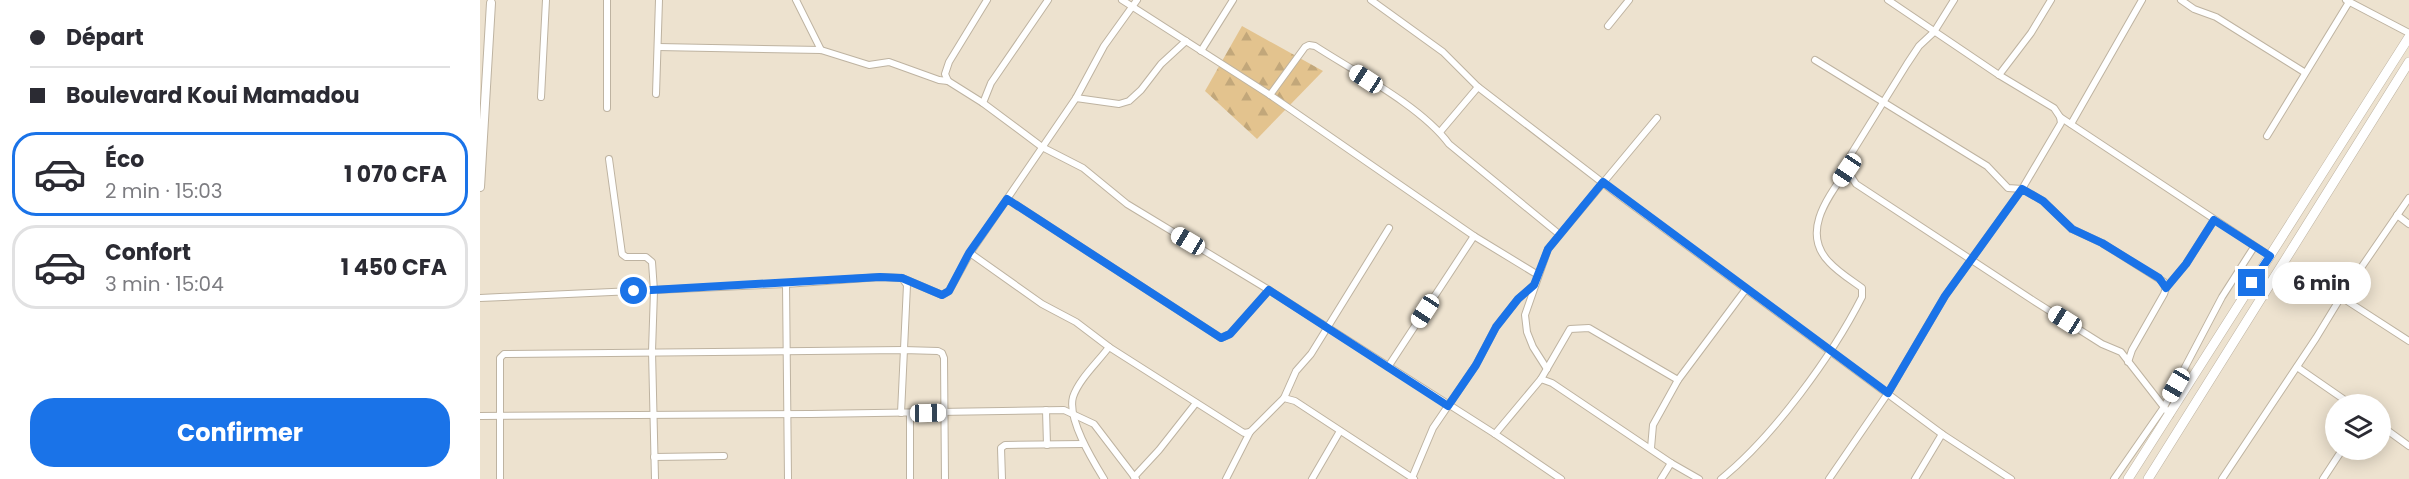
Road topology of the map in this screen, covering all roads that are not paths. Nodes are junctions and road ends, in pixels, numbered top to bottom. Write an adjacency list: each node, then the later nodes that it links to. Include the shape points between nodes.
1 (546, 0): 35 (street)
2 (607, 0): 39 (street)
3 (659, 0): 24 (street)
4 (796, 0): 25 (street)
5 (987, 0): 31 (street, via 949,62 945,75)
6 (1048, 0): 37 (street, via 991,83)
7 (1122, 0): 19 (street)
8 (1137, 0): 19 (street)
9 (1233, 0): 26 (street)
10 (1371, 0): 32 (street, via 1443,52)
11 (1629, 0): 20 (street)
12 (1888, 0): 21 (street)
13 (1954, 0): 21 (street)
14 (2051, 0): 30 (street)
15 (2142, 0): 42 (street)
16 (2181, 0): 29 (street, via 2216,16)
17 (2348, 1): 22 (street); 29 (street)
18 (489, 2): 49 (street)
19 (1132, 7): 23 (street); 36 (street, via 1104,46)
20 (1608, 26)
21 (1934, 32): 30 (street); 38 (street, via 1919,46)
22 (2409, 35): 61 (main road)
23 (1186, 42): 26 (street); 36 (street, via 1129,101 1119,104)
24 (658, 47): 25 (street); 33 (street)
25 (821, 50): 31 (street, via 869,65 889,62)
26 (1201, 51): 34 (street)
27 (1815, 60): 38 (street)
28 (2409, 62): 134 (main road)
29 (2304, 72): 44 (street)
30 (1999, 75): 40 (street, via 2054,108)
31 (948, 81): 37 (street)
32 (1478, 87): 43 (street); 48 (street)
33 (656, 94)
34 (1270, 95): 43 (street, via 1309,45 1400,101); 58 (street)
35 (542, 97)
36 (1076, 98): 45 (street)
37 (983, 103): 45 (street)
38 (1884, 104): 47 (street, via 1848,159); 50 (street, via 1987,166 2008,188)
39 (607, 108)
40 (2060, 117): 42 (street); 50 (street, via 2058,131)
41 (1657, 118): 48 (street)
42 (2071, 124): 54 (street)
43 (1440, 132): 57 (street, via 1449,144)
44 (2267, 136)
45 (1042, 147): 52 (street); 68 (street, via 1083,168 1127,204)
46 (609, 159): 70 (street, via 622,254 646,257 652,262)
47 (1847, 170): 62 (street, via 1856,184); 78 (street, via 1822,207 1816,229 1820,252 1862,288 1862,297)
48 (1603, 182): 57 (street); 69 (street)
49 (480, 187)
50 (2022, 189): 62 (street); 67 (street, via 2043,201 2072,229 2159,278)
51 (2409, 198): 53 (street)
52 (1007, 199): 60 (street); 68 (street, via 1221,338 1230,334)
53 (2397, 215): 55 (street); 71 (street)
54 (2214, 220): 59 (street); 67 (street)
55 (2409, 224)
56 (1389, 228): 73 (street)
57 (1559, 234): 63 (street)
58 (1474, 236): 63 (street); 81 (street)
59 (2254, 247): 61 (street); 92 (street, via 2222,297)
60 (969, 253): 64 (street, via 949,291 942,295); 75 (street, via 1042,304 1076,321)
61 (2270, 256): 92 (main road)
62 (1971, 258): 80 (street, via 2102,344 2121,352); 86 (street)
63 (1538, 274): 66 (street)
64 (902, 278): 65 (street); 76 (street, via 907,285)
65 (786, 284): 70 (street); 79 (street)
66 (1534, 285): 83 (street, via 1525,315 1527,332); 90 (street, via 1496,327)
67 (2166, 288): 80 (street)
68 (1269, 290): 73 (street)
69 (1746, 290): 78 (street); 85 (street)
70 (654, 291): 72 (street); 77 (street)
71 (2341, 297): 74 (street); 82 (street)
72 (480, 298)
73 (1328, 328): 81 (street); 88 (street, via 1296,371)
74 (2409, 341)
75 (1109, 347): 89 (street); 96 (street, via 1079,385 1073,398)
76 (903, 350): 79 (street); 93 (street, via 942,353); 94 (street)
77 (652, 351): 79 (street); 99 (street, via 501,355); 100 (street)
78 (1830, 351): 86 (street); 128 (street, via 1749,454)
79 (788, 352): 97 (street)
80 (2128, 362): 92 (street)
81 (1388, 367): 90 (street)
82 (2297, 367): 87 (street); 135 (street)
83 (1547, 369): 84 (street); 85 (street, via 1570,329 1589,328)
84 (1541, 380): 104 (street); 109 (street, via 1552,383)
85 (1678, 380): 109 (street, via 1653,425)
86 (1888, 393): 105 (street); 129 (street)
87 (2336, 394)
88 (1284, 398): 101 (street); 102 (street)
89 (1196, 403): 102 (street, via 1244,433); 114 (street)
90 (1448, 406): 104 (street); 115 (street, via 1433,428)
91 (1046, 410): 93 (street); 96 (street); 107 (street)
92 (2167, 411): 132 (street); 133 (main road)
93 (945, 412): 95 (street); 120 (street)
94 (901, 413): 95 (street); 97 (street)
95 (910, 413): 119 (street)
96 (1073, 413): 106 (street); 114 (street, via 1094,424)
97 (788, 415): 100 (street); 118 (street)
98 (480, 416): 99 (street)
99 (499, 416): 100 (street); 116 (street)
100 (654, 416): 111 (street)
101 (1340, 431): 115 (street); 124 (street)
102 (1250, 432): 123 (street)
103 (2391, 433): 108 (street)
104 (1495, 434): 125 (street)
105 (1942, 434): 130 (street); 131 (street)
106 (1083, 444): 107 (street); 122 (street)
107 (1047, 445): 121 (street, via 1000,448)
108 (2409, 446)
109 (1651, 448): 113 (street)
110 (724, 456): 111 (street)
111 (654, 457): 117 (street)
112 (2335, 460): 136 (street)
113 (1671, 463): 126 (street); 127 (street)
114 (1135, 478)
115 (1413, 478)
116 (500, 479)
117 (655, 479)
118 (788, 479)
119 (910, 479)
120 (945, 479)
121 (1002, 479)
122 (1104, 479)
123 (1226, 479)
124 (1312, 479)
125 (1561, 479)
126 (1660, 479)
127 (1699, 479)
128 (1721, 479)
129 (1829, 479)
130 (1916, 479)
131 (2011, 479)
132 (2114, 479)
133 (2128, 479)
134 (2148, 479)
135 (2222, 479)
136 (2322, 479)

